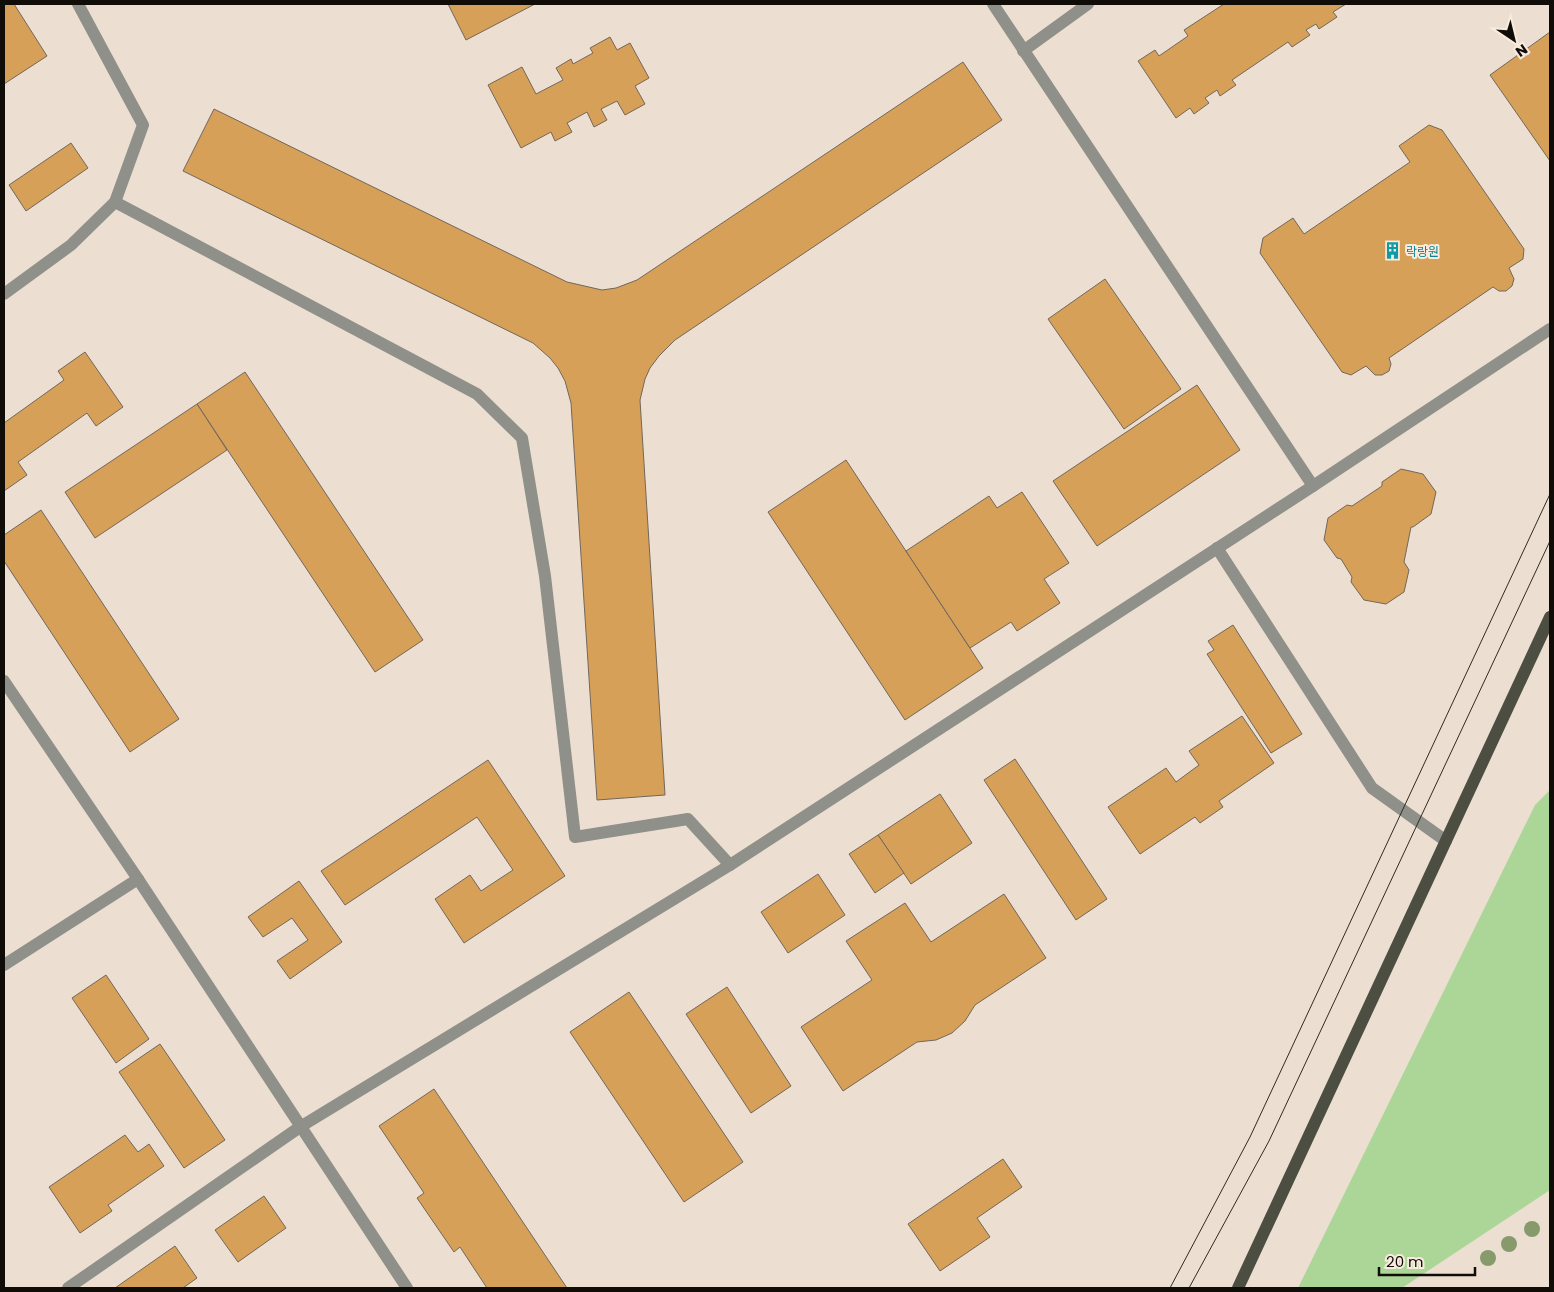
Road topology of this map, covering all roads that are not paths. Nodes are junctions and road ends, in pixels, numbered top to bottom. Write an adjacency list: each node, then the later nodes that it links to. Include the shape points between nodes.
1 (78, 4): 5 (street, via 143,125)
2 (993, 4): 4 (street)
3 (1088, 4): 4 (street)
4 (1022, 51): 8 (street)
5 (115, 202): 6 (street, via 71,245); 13 (street, via 477,394 522,438 545,576 575,837 688,819)
6 (4, 294)
7 (1550, 329): 8 (street)
8 (1313, 486): 9 (street)
9 (1216, 548): 12 (street, via 1372,788); 13 (street)
10 (1550, 617): 12 (main road)
11 (4, 681): 14 (street)
12 (1446, 841): 19 (main road)
13 (730, 864): 16 (street)
14 (138, 879): 15 (street); 16 (street)
15 (4, 965)
16 (300, 1127): 17 (street); 18 (street)
17 (68, 1288)
18 (406, 1288)
19 (1238, 1288)

